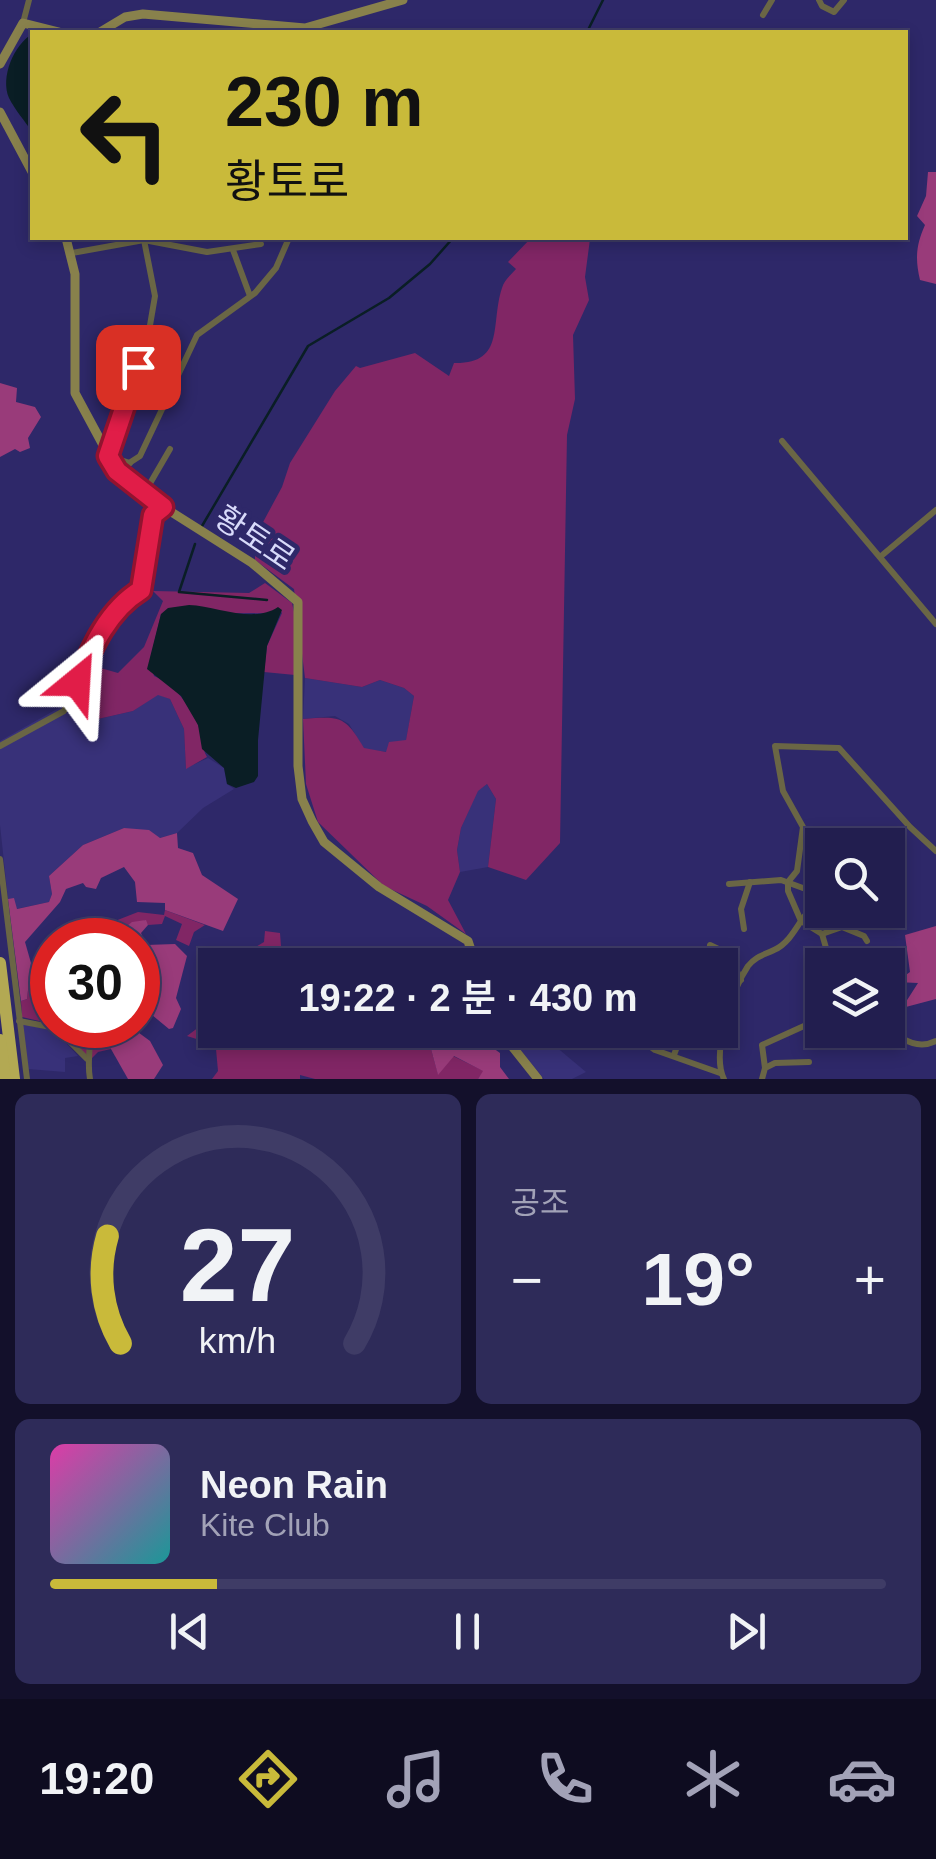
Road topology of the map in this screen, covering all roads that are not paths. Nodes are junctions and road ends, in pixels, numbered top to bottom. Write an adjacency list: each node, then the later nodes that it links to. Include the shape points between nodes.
1 (30, 0): 7 (street)
2 (403, 0): 8 (main road)
3 (772, 0): 6 (street)
4 (820, 0): 5 (street, via 834,12)
5 (844, 0)
6 (764, 16)
7 (22, 22): 9 (main road); 11 (main road)
8 (322, 29): 10 (main road, via 143,14)
9 (51, 30)
10 (103, 30)
11 (0, 64)
12 (0, 112): 13 (main road)
13 (30, 168)
14 (67, 240): 19 (main road, 황토로)
15 (144, 240): 18 (street); 19 (street); 23 (street, via 153,310)
16 (287, 240): 20 (street, via 276,268)
17 (262, 244): 18 (street)
18 (233, 250): 20 (street)
19 (72, 252): 23 (main road, 황토로, via 75,393)
20 (250, 296): 24 (street, via 197,335 140,456)
21 (782, 441): 29 (street)
22 (170, 449): 26 (street)
23 (108, 456): 24 (street); 25 (main road, 황토로)
24 (130, 461): 25 (street)
25 (120, 474): 26 (main road, 황토로)
26 (144, 493): 27 (main road, 황토로)
27 (163, 507): 31 (street, via 153,515 141,590 110,616 64,710); 44 (main road, 황토로, via 252,563 298,602 298,766 302,799 324,842)
28 (936, 510): 29 (street)
29 (880, 557): 30 (street)
30 (936, 624)
31 (0, 746)
32 (936, 851): 35 (street, via 839,748 775,746 783,790 803,827 797,870)
33 (0, 859): 49 (street)
34 (750, 882): 35 (street); 36 (street); 40 (street, via 741,909)
35 (788, 882): 37 (street); 39 (street)
36 (729, 884)
37 (805, 888)
38 (805, 917): 39 (street)
39 (801, 922): 41 (street); 47 (street, via 777,949 749,965)
40 (744, 928)
41 (822, 934): 42 (street, via 842,927); 45 (street)
42 (867, 941)
43 (710, 945): 47 (street, via 729,954)
44 (470, 948)
45 (826, 948)
46 (0, 963): 65 (highway)
47 (741, 981): 48 (street)
48 (738, 987)
49 (19, 1021): 60 (street, via 56,1028); 66 (street)
50 (804, 1026): 62 (street, via 762,1045)
51 (0, 1040): 64 (highway)
52 (905, 1040): 53 (street)
53 (936, 1041)
54 (91, 1048): 60 (street)
55 (513, 1048): 68 (main road)
56 (652, 1048): 59 (street)
57 (677, 1048): 59 (street)
58 (720, 1048): 63 (street)
59 (674, 1055): 63 (street)
60 (87, 1060): 67 (street)
61 (809, 1062): 62 (street)
62 (766, 1068): 69 (street)
63 (722, 1076)
64 (5, 1079)
65 (14, 1079)
66 (27, 1079)
67 (90, 1079)
68 (538, 1079)
69 (762, 1079)

